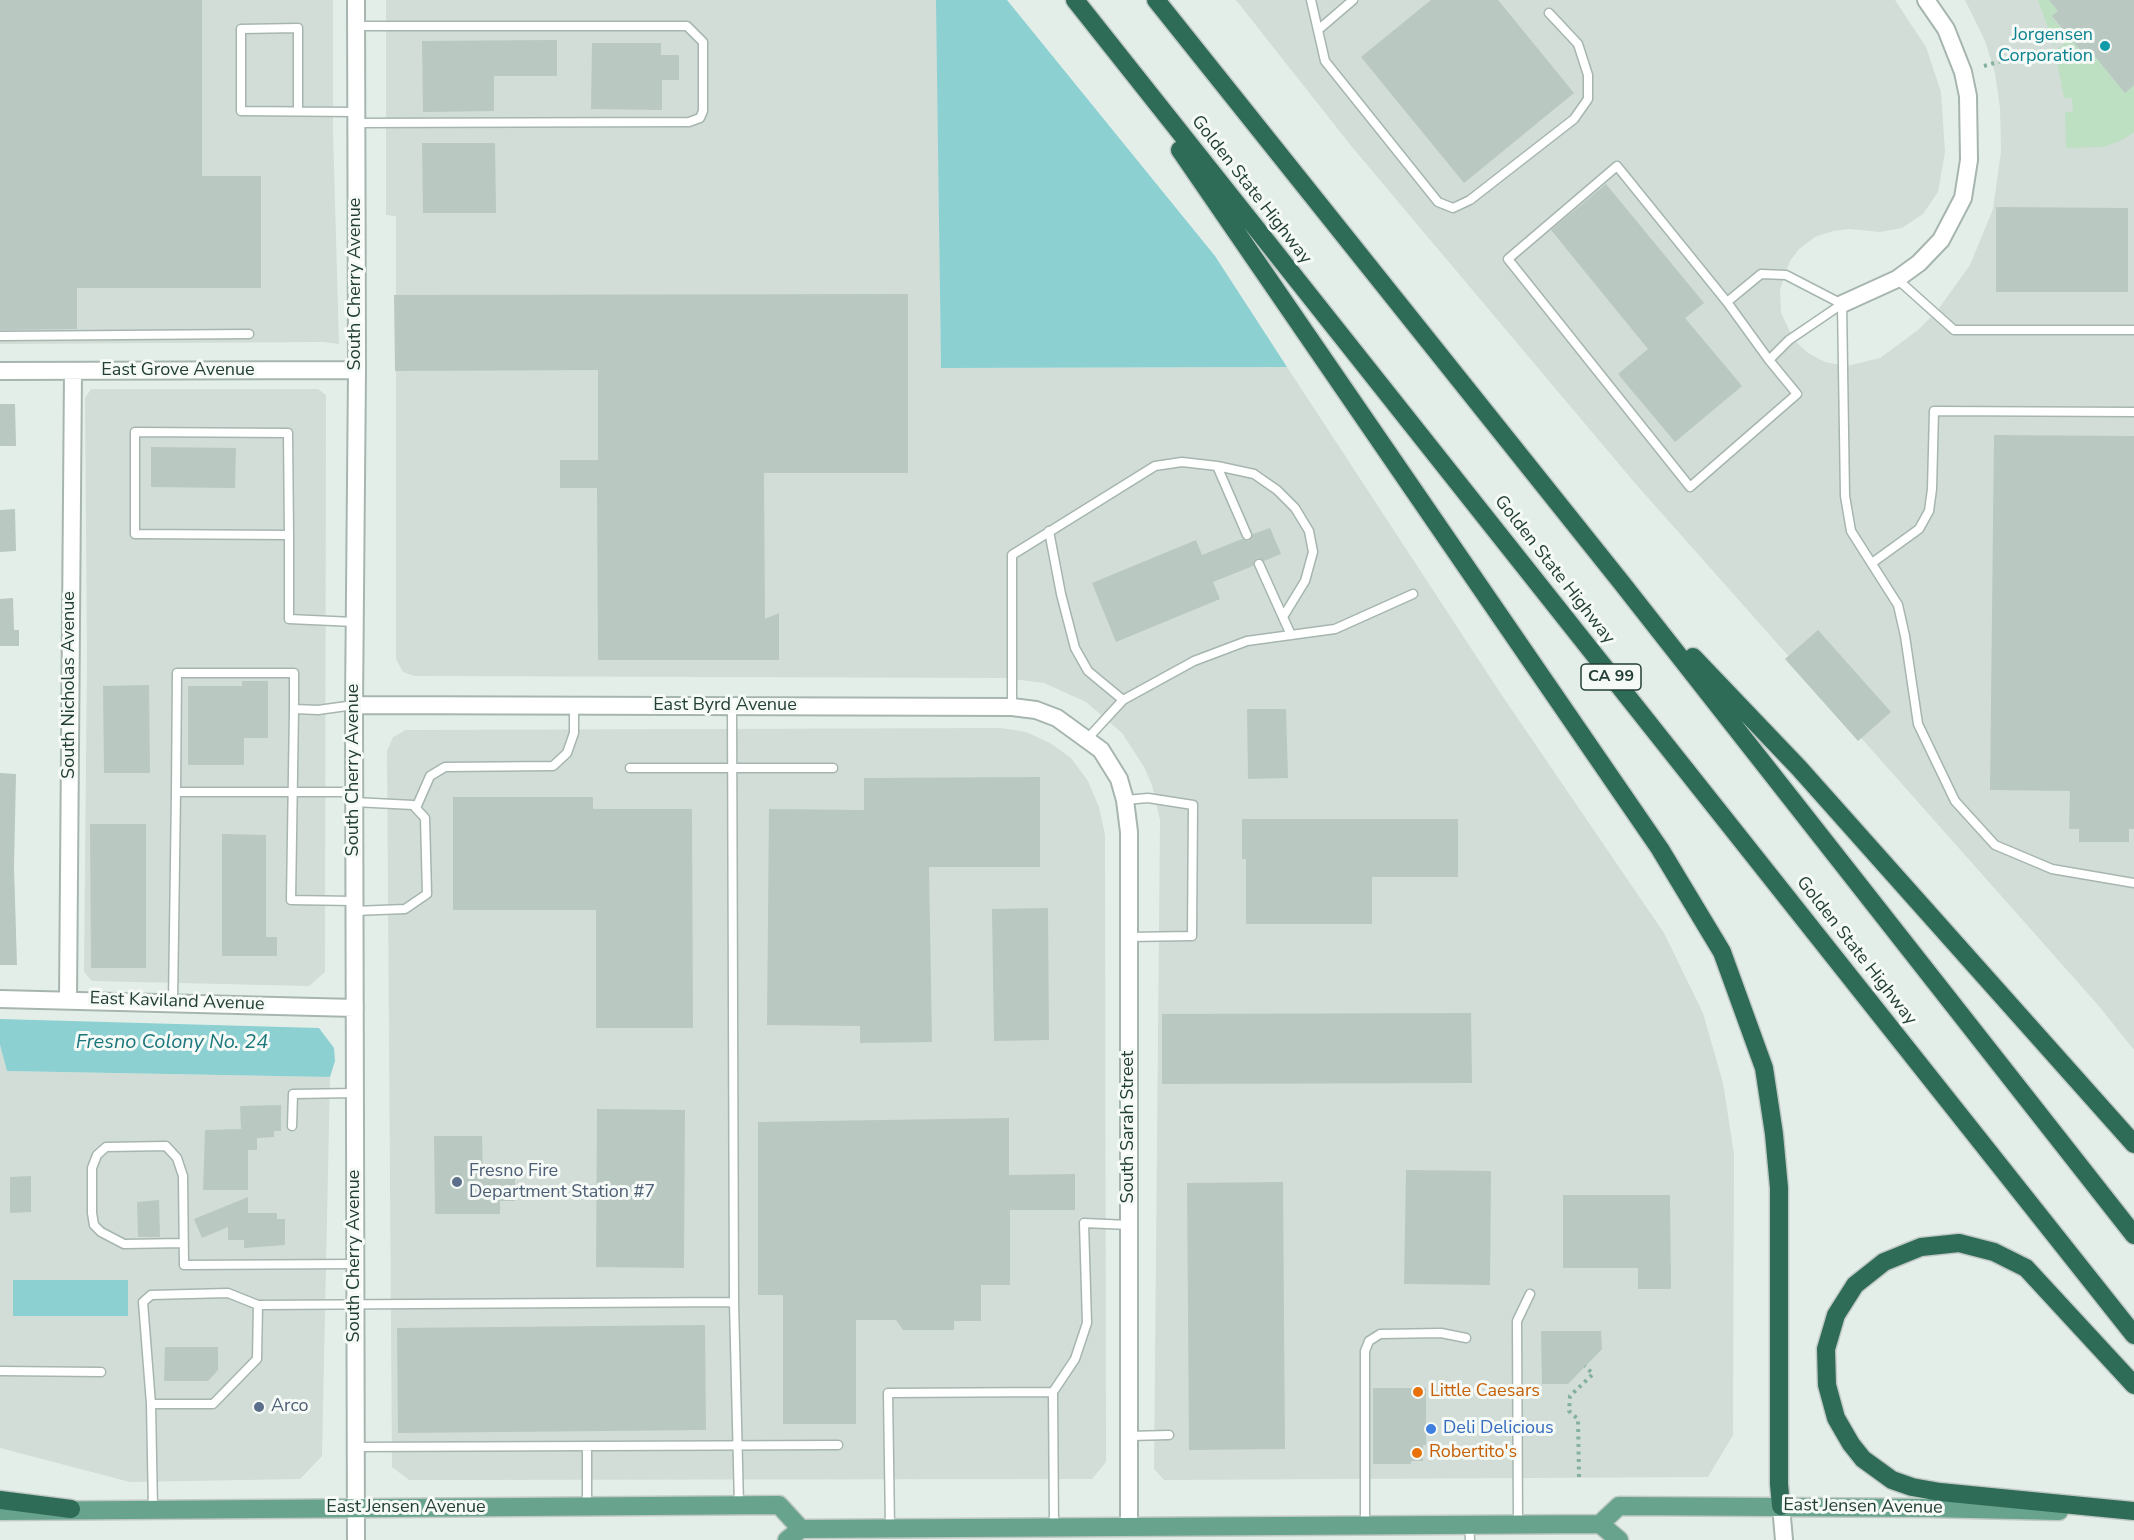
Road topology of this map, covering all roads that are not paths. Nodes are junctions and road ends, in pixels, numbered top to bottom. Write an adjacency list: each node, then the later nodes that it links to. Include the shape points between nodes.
1 (356, 0): 9 (street, South Cherry Avenue)
2 (1075, 0): 8 (highway, Golden State Highway / CA 99)
3 (1156, 0): 30 (highway)
4 (1311, 0): 10 (lane)
5 (1353, 0): 10 (lane)
6 (1926, 0): 13 (street, via 1946,29 1963,72 1970,120 1968,177 1963,198 1941,240)
7 (1549, 13): 10 (lane, via 1578,44 1588,75 1588,99 1574,119 1470,200 1454,208 1438,202 1325,61)
8 (1088, 18): 68 (highway, Golden State Highway / CA 99); 83 (highway, via 1660,849 1722,952 1764,1068 1774,1134 1779,1188)
9 (356, 26): 12 (street, South Cherry Avenue); 12 (lane, via 687,26 703,42 703,111 700,118 689,122)
10 (1318, 30)
11 (298, 111): 11 (lane, via 241,111 241,29 298,28); 12 (lane)
12 (355, 117): 21 (street, South Cherry Avenue)
13 (1897, 279): 15 (street); 16 (lane, via 1954,330)
14 (1727, 302): 15 (lane, via 1761,274 1786,275); 19 (lane); 19 (lane, via 1617,166 1508,259 1690,487 1797,394)
15 (1842, 304): 19 (lane, via 1789,340); 28 (lane, via 1845,496 1851,531)
16 (2134, 330)
17 (249, 334): 18 (lane)
18 (0, 336)
19 (1769, 360)
20 (0, 370): 22 (street, East Grove Avenue)
21 (357, 370): 22 (street, East Grove Avenue); 33 (street, South Cherry Avenue)
22 (73, 371): 54 (street, South Nicholas Avenue)
23 (2134, 412): 28 (lane, via 1934,411 1929,511 1919,529)
24 (1217, 466): 25 (lane, via 1182,462 1155,466); 27 (lane); 32 (lane, via 1262,479 1295,508 1309,531 1313,552 1305,581)
25 (1049, 531): 35 (lane, via 1075,648 1088,671); 39 (lane, via 1012,555)
26 (289, 535): 26 (lane, via 288,433 135,432 135,534); 33 (lane, via 289,619)
27 (1247, 535)
28 (1872, 563): 50 (lane, via 1898,605 1918,724 1955,801 1995,845 2052,869)
29 (1259, 564): 32 (lane)
30 (1621, 582): 59 (highway, via 1799,768); 61 (highway)
31 (1413, 594): 34 (lane, via 1335,629)
32 (1283, 617): 34 (lane)
33 (354, 622): 36 (street, South Cherry Avenue)
34 (1291, 635): 35 (lane, via 1246,641 1194,661)
35 (1123, 700): 41 (lane)
36 (354, 705): 37 (street, East Byrd Avenue); 40 (lane); 47 (street, South Cherry Avenue)
37 (574, 706): 38 (street, East Byrd Avenue); 49 (lane, via 574,733 567,753 553,766 445,767 430,776)
38 (732, 706): 39 (street, East Byrd Avenue); 44 (lane)
39 (1012, 706): 41 (street, East Byrd Avenue, via 1057,718)
40 (294, 710): 45 (lane, via 294,673 177,673); 46 (lane)
41 (1088, 738): 48 (street, South Sarah Street, via 1111,765)
42 (630, 768): 44 (lane)
43 (833, 768): 44 (lane)
44 (732, 769): 65 (lane)
45 (176, 792): 46 (lane); 55 (lane)
46 (292, 792): 47 (lane); 51 (lane, via 291,900)
47 (354, 797): 49 (lane); 51 (street, South Cherry Avenue)
48 (1125, 800): 52 (street, South Sarah Street, via 1129,832); 52 (lane, via 1148,798 1192,805 1192,936)
49 (417, 808): 51 (lane, via 425,818 427,894 405,909)
50 (2134, 883)
51 (354, 906): 56 (street, South Cherry Avenue)
52 (1129, 937): 60 (street, South Sarah Street)
53 (0, 999): 54 (street, East Kaviland Avenue)
54 (68, 999): 55 (street, East Kaviland Avenue)
55 (173, 1002): 56 (street, East Kaviland Avenue)
56 (355, 1008): 57 (street, South Cherry Avenue)
57 (355, 1093): 58 (lane, via 293,1094); 63 (street, South Cherry Avenue)
58 (292, 1126)
59 (2134, 1144)
60 (1129, 1225): 73 (lane, via 1084,1223 1087,1323 1075,1359); 76 (street, South Sarah Street)
61 (2134, 1235)
62 (183, 1243): 62 (lane, via 183,1176 172,1151 166,1146 106,1147 97,1155 92,1168 94,1225 124,1244); 63 (lane, via 184,1265)
63 (355, 1264): 67 (street, South Cherry Avenue)
64 (1530, 1294): 90 (lane, via 1517,1321)
65 (734, 1302): 67 (lane); 79 (lane)
66 (258, 1305): 67 (lane); 74 (lane, via 257,1359 213,1404); 74 (lane, via 228,1293 152,1295 143,1302)
67 (355, 1305): 80 (street, South Cherry Avenue)
68 (2134, 1335)
69 (1466, 1338): 92 (lane, via 1441,1333 1380,1334 1369,1341 1365,1352)
70 (0, 1371): 71 (lane)
71 (101, 1372)
72 (2134, 1385): 89 (highway, via 2026,1268 1994,1252 1959,1243 1921,1247 1884,1262 1855,1285 1836,1315 1826,1349 1827,1385 1836,1418 1863,1459 1892,1480 1940,1492)
73 (1053, 1392): 93 (lane); 95 (lane, via 888,1393)
74 (151, 1404): 86 (lane)
75 (1169, 1435): 76 (lane)
76 (1129, 1436): 94 (street, South Sarah Street)
77 (838, 1445): 79 (lane)
78 (587, 1446): 79 (lane); 80 (lane); 84 (lane)
79 (739, 1446): 82 (lane)
80 (356, 1447): 87 (street, South Cherry Avenue)
81 (0, 1500): 85 (highway)
82 (739, 1505): 84 (main road, East Jensen Avenue); 99 (main road, East Jensen Avenue, via 779,1505)
83 (1781, 1506): 89 (main road, East Jensen Avenue); 91 (main road, East Jensen Avenue, via 1619,1506); 102 (street)
84 (587, 1507): 87 (main road, East Jensen Avenue)
85 (71, 1509): 86 (main road, East Jensen Avenue); 88 (main road, East Jensen Avenue)
86 (153, 1509): 87 (main road, East Jensen Avenue)
87 (356, 1509): 100 (street, South Cherry Avenue)
88 (0, 1511)
89 (2134, 1513)
90 (1518, 1524): 91 (main road, East Jensen Avenue); 96 (main road, East Jensen Avenue)
91 (1600, 1524): 101 (main road)
92 (1365, 1525): 94 (main road, East Jensen Avenue, via 1250,1529); 96 (main road, East Jensen Avenue)
93 (1054, 1527): 94 (main road, East Jensen Avenue); 98 (main road, East Jensen Avenue)
94 (1129, 1527)
95 (890, 1528): 97 (main road, East Jensen Avenue); 99 (main road, East Jensen Avenue)
96 (1469, 1532)
97 (925, 1534): 98 (main road, East Jensen Avenue)
98 (1031, 1534)
99 (796, 1536)
100 (356, 1540)
101 (1619, 1540)
102 (1784, 1540)

